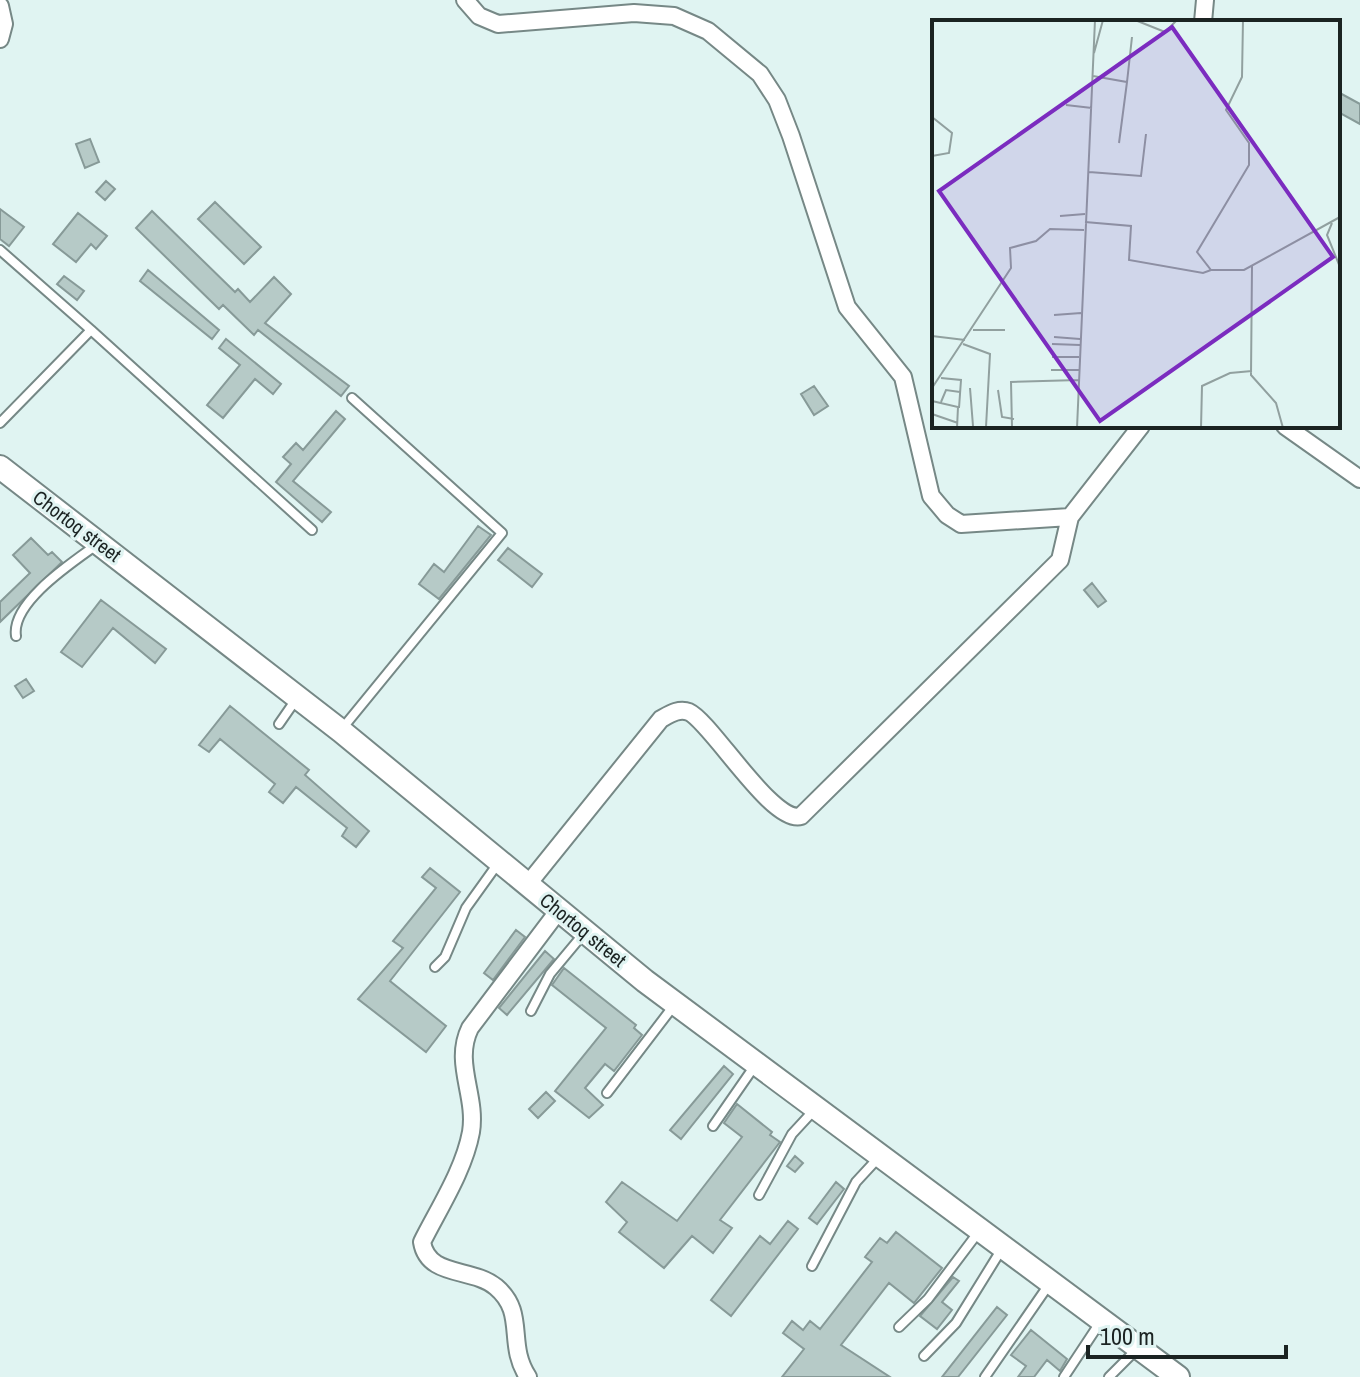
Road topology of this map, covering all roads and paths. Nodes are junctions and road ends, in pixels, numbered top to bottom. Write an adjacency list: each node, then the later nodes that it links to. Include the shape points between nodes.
1 (465, 0): 14 (street, via 479,16 498,24 654,14 686,19 723,41 760,74 777,100 847,307 903,377 931,496 961,524)
2 (1205, 0): 4 (street)
3 (0, 6): 5 (street)
4 (1203, 20)
5 (0, 39)
6 (0, 250): 7 (lane)
7 (91, 330): 9 (lane); 15 (lane)
8 (352, 398): 20 (lane, via 502,533)
9 (0, 423)
10 (1139, 428): 14 (street)
11 (1288, 428): 13 (street)
12 (0, 467): 16 (main road, Chortoq street)
13 (1360, 479)
14 (1070, 517): 22 (street, via 1060,560 801,816 786,814 729,758 696,716 686,710 673,712 661,719)
15 (312, 530)
16 (99, 543): 17 (lane, via 25,606 14,625); 18 (main road, Chortoq street)
17 (16, 636)
18 (298, 697): 19 (lane); 20 (main road, Chortoq street)
19 (279, 724)
20 (341, 731): 21 (main road, Chortoq street)
21 (500, 861): 22 (main road, Chortoq street); 25 (lane, via 466,908 445,957)
22 (528, 884): 23 (main road, Chortoq street)
23 (559, 910): 24 (main road, Chortoq street); 42 (street, via 462,1043 471,1134 422,1242 433,1264 481,1278 502,1293 515,1319 514,1353)
24 (586, 932): 26 (main road, Chortoq street); 27 (lane, via 550,974)
25 (435, 967)
26 (676, 1003): 28 (main road, Chortoq street); 29 (lane)
27 (531, 1011)
28 (756, 1063): 30 (main road, Chortoq street); 31 (lane)
29 (607, 1093)
30 (816, 1108): 32 (main road, Chortoq street); 33 (lane, via 792,1134)
31 (713, 1126)
32 (881, 1156): 34 (main road, Chortoq street); 36 (lane, via 856,1182)
33 (759, 1195)
34 (981, 1230): 35 (main road, Chortoq street); 39 (lane, via 928,1299)
35 (1004, 1247): 37 (main road, Chortoq street); 41 (lane, via 956,1323)
36 (812, 1266)
37 (1051, 1282): 38 (main road, Chortoq street); 43 (lane)
38 (1102, 1320): 40 (main road, Chortoq street); 44 (lane)
39 (899, 1327)
40 (1139, 1347): 45 (lane); 46 (main road, Chortoq street)
41 (924, 1356)
42 (528, 1377)
43 (985, 1377)
44 (1064, 1377)
45 (1109, 1377)
46 (1178, 1377)

